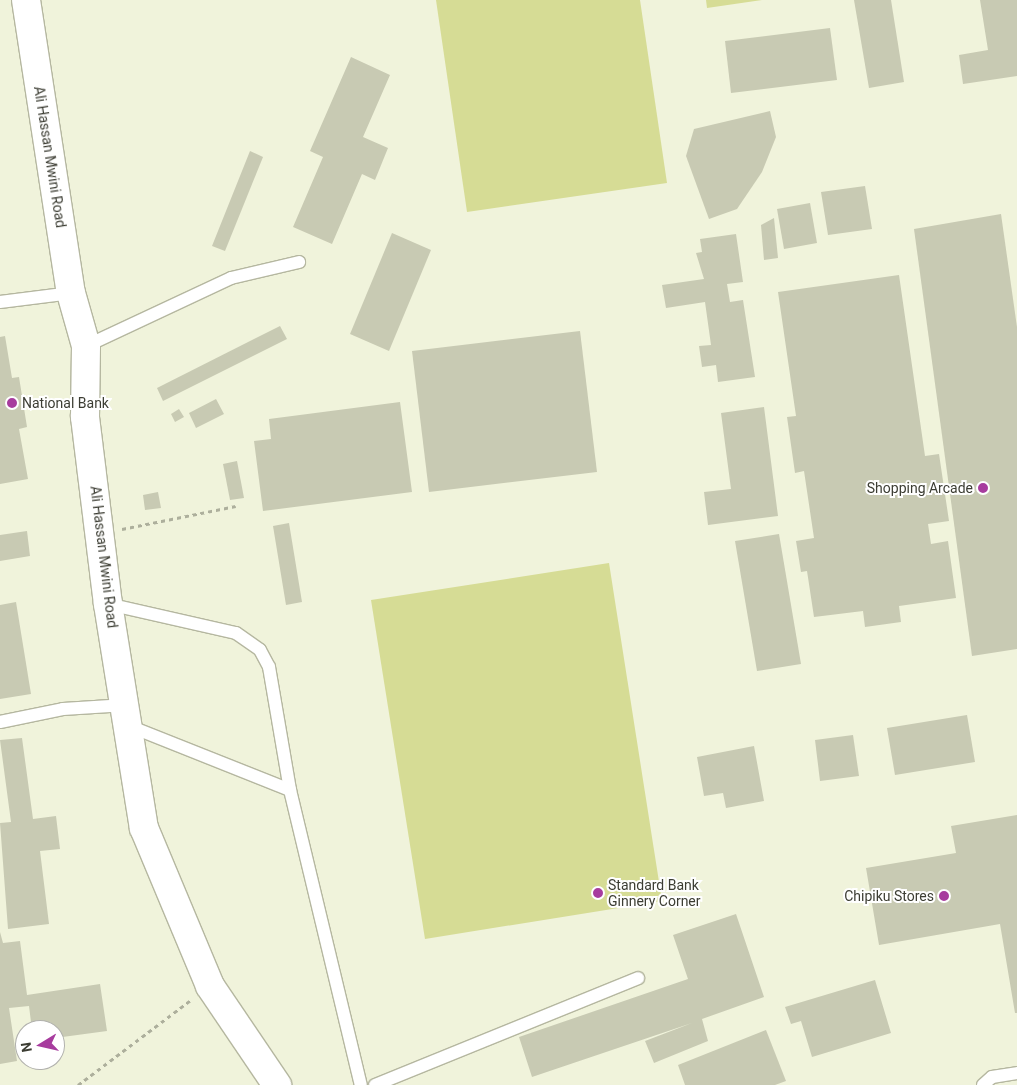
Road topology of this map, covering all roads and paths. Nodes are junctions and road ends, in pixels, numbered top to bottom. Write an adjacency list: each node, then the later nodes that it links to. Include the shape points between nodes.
1 (26, 0): 3 (main road, Ali Hassan Mwini Road)
2 (299, 262): 5 (lane, via 231,278)
3 (71, 292): 4 (lane); 5 (main road, Ali Hassan Mwini Road)
4 (0, 302)
5 (86, 346): 7 (main road, Ali Hassan Mwini Road, via 85,417)
6 (236, 506): 7 (path)
7 (102, 533): 8 (main road, Ali Hassan Mwini Road)
8 (108, 604): 9 (main road, Ali Hassan Mwini Road); 11 (lane, via 236,633 260,650 269,667)
9 (127, 716): 10 (lane, via 63,709); 11 (lane); 13 (main road, Ali Hassan Mwini Road, via 144,828)
10 (0, 722)
11 (290, 790): 17 (lane)
12 (638, 978): 18 (lane)
13 (210, 986): 15 (path); 16 (main road, Ali Hassan Mwini Road)
14 (1017, 1073): 19 (lane, via 992,1077)
15 (78, 1085)
16 (276, 1085)
17 (361, 1085)
18 (375, 1085)
19 (983, 1085)

